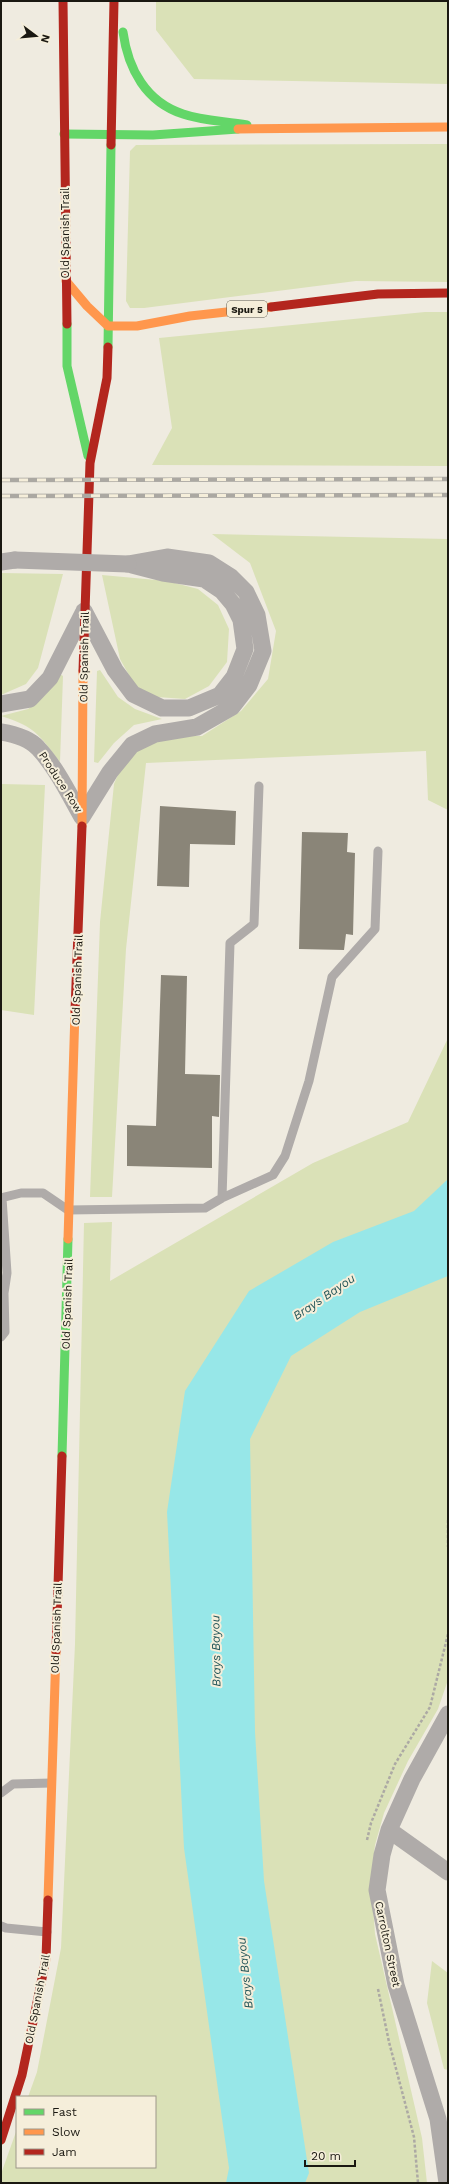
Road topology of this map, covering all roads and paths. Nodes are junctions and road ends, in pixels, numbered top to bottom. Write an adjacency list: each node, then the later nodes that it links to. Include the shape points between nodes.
1 (63, 1): 6 (main road, Old Spanish Trail)
2 (114, 1): 7 (main road, Old Spanish Trail)
3 (123, 1): 4 (main road, via 126,54 136,78 156,100 185,114)
4 (258, 127): 5 (main road); 7 (main road, via 153,135)
5 (448, 127)
6 (64, 134): 7 (main road); 8 (main road, Old Spanish Trail)
7 (112, 135): 10 (main road, Old Spanish Trail)
8 (66, 281): 10 (main road, via 86,306); 11 (main road, Old Spanish Trail, via 67,366)
9 (448, 293): 10 (main road, Spur 5 / Spur 5, via 378,294 190,316 137,326)
10 (108, 326): 11 (main road, Old Spanish Trail, via 107,378)
11 (90, 463): 14 (main road, Old Spanish Trail)
12 (8, 561): 13 (street, Produce Row, bridge)
13 (128, 564): 14 (street, Produce Row, via 163,573 204,579 222,591 233,604 241,620 245,649 234,677 220,695 188,708 162,708 133,694 115,670); 18 (street, Produce Row, via 167,557 209,563 232,577 246,592 257,615 263,651 249,685 232,707 197,727 156,734 132,745 110,772)
14 (84, 611): 15 (street, via 50,678 30,699); 18 (main road, Old Spanish Trail)
15 (1, 704)
16 (1, 732): 18 (street, Produce Row, via 14,734 37,747 55,771)
17 (259, 786): 21 (lane, via 254,924 230,943)
18 (82, 817): 22 (main road, Old Spanish Trail)
19 (378, 851): 21 (lane, via 375,929 332,977 309,1081 285,1156 273,1175)
20 (2, 1198): 22 (lane, via 21,1193 43,1193); 23 (lane, via 7,1273)
21 (222, 1198): 22 (lane, via 205,1208)
22 (68, 1210): 28 (main road, Old Spanish Trail)
23 (3, 1293): 24 (lane, via 5,1332)
24 (1, 1337)
25 (448, 1520): 26 (path)
26 (448, 1547)
27 (448, 1714): 30 (street, Carrolton Street, via 412,1779)
28 (51, 1783): 29 (lane, via 13,1784); 33 (main road, Old Spanish Trail)
29 (1, 1794)
30 (389, 1830): 31 (street); 35 (street, Carrolton Street, via 377,1890 396,1985 438,2119)
31 (448, 1872)
32 (1, 1926): 33 (lane)
33 (47, 1932): 34 (main road, Old Spanish Trail, via 46,1959 22,2075)
34 (1, 2140)
35 (447, 2183)

